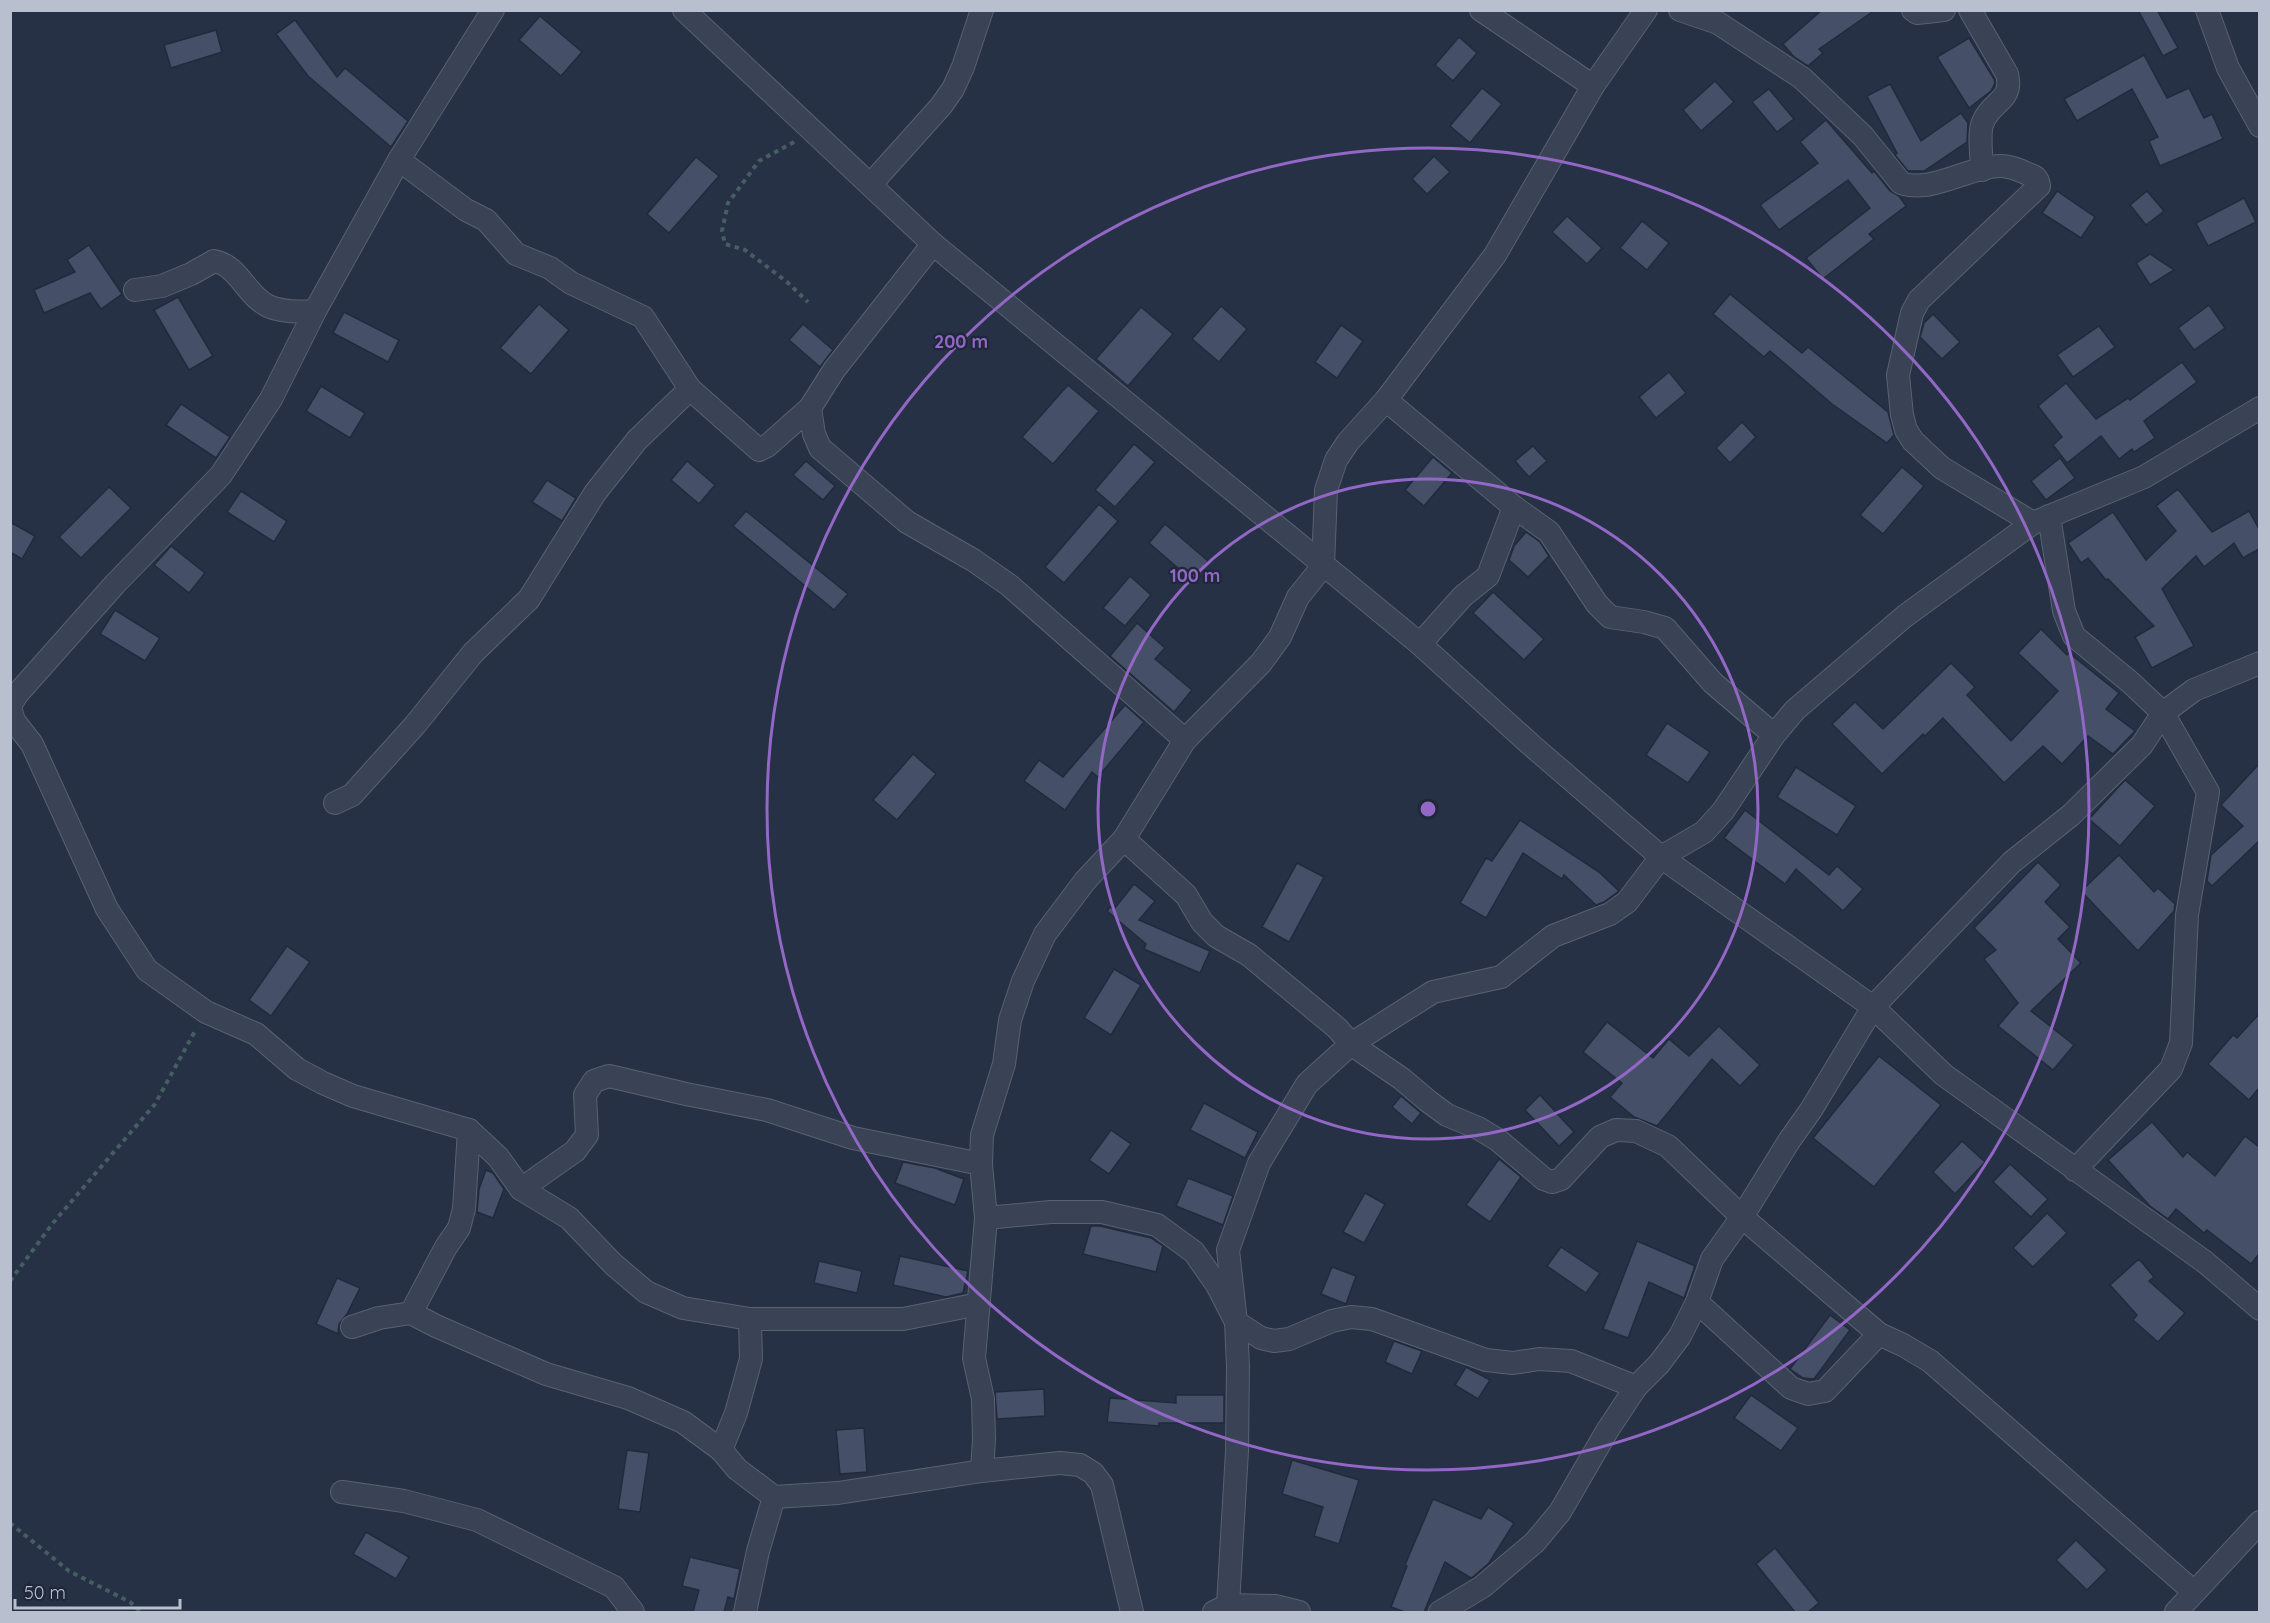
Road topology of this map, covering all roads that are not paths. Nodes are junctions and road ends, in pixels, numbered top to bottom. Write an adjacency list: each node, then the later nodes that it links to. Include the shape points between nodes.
1 (493, 10): 13 (street)
2 (684, 10): 15 (street)
3 (982, 10): 15 (street, via 953,89)
4 (1481, 10): 11 (street)
5 (1646, 10): 11 (street)
6 (1680, 10): 14 (street, via 1718,23 1802,78 1863,136 1900,183 1910,187 1924,185)
7 (1912, 10): 8 (street)
8 (1944, 10)
9 (1970, 10): 14 (street, via 2010,84 1982,123)
10 (2207, 10): 12 (street, via 2228,68)
11 (1593, 86): 20 (street, via 1495,255)
12 (2259, 126)
13 (399, 160): 18 (street); 19 (street, via 466,210 486,220 516,254 643,317)
14 (1982, 170): 24 (street, via 1999,166 2017,169 2035,176 2039,186 1919,300 1912,313 1898,375 1902,415 1912,441 1942,468)
15 (871, 184): 16 (street)
16 (933, 244): 21 (street, via 834,370); 25 (street)
17 (135, 290): 18 (street, via 162,286 214,261 225,263 268,306)
18 (315, 311): 28 (street, via 271,399 221,475 115,584)
19 (690, 389): 21 (street, via 759,450); 32 (street, via 637,440 595,493 529,599 473,653 352,795)
20 (1386, 400): 23 (street); 25 (street, via 1336,460 1326,490)
21 (810, 408): 31 (street, via 820,448 907,522 1009,585)
22 (2259, 408): 24 (street, via 2144,477)
23 (1514, 507): 26 (street, via 1488,576 1463,596); 30 (street, via 1549,532 1610,616 1665,628 1713,683)
24 (2041, 520): 29 (street, via 2074,636); 30 (street, via 1905,616 1795,710)
25 (1323, 566): 26 (street); 31 (street, via 1298,597 1280,637 1261,663)
26 (1420, 644): 34 (street)
27 (2259, 663): 29 (street, via 2194,690)
28 (10, 706): 37 (street, via 14,721 32,744 106,909 147,970 206,1012 256,1034 297,1069 323,1083 353,1096)
29 (2163, 713): 35 (street, via 2142,745 2071,815 2012,862); 39 (street, via 2208,792 2187,915 2181,1043 2171,1070)
30 (1774, 735): 34 (street, via 1723,811 1704,832)
31 (1185, 740): 33 (street)
32 (335, 803)
33 (1124, 839): 36 (street, via 1186,895 1216,936 1249,955); 38 (street, via 1085,881 1045,934 1023,981 982,1135)
34 (1661, 857): 35 (street); 36 (street, via 1627,902 1610,914 1553,936 1501,977 1433,992)
35 (1873, 1007): 39 (street, via 1944,1075); 41 (street)
36 (1351, 1044): 41 (street, via 1447,1115 1498,1140 1544,1179 1561,1179 1600,1137 1616,1130 1636,1131 1668,1146); 48 (street, via 1306,1084 1260,1163 1228,1250)
37 (469, 1130): 40 (street, via 498,1158); 46 (street, via 464,1209 459,1228)
38 (981, 1164): 40 (street, via 853,1138 767,1110 609,1076 594,1081 585,1095 587,1135 583,1143); 42 (street)
39 (2075, 1170): 45 (street, via 2205,1262)
40 (521, 1189): 47 (street, via 569,1218 646,1292 683,1308)
41 (1742, 1217): 43 (street, via 1712,1259); 50 (street)
42 (986, 1218): 44 (street); 48 (street, via 1102,1212 1157,1225 1194,1252)
43 (1697, 1302): 50 (street, via 1791,1388 1808,1394 1825,1390); 51 (street, via 1680,1336)
44 (979, 1304): 47 (street, via 903,1319); 53 (street, via 974,1358 983,1399)
45 (2259, 1309)
46 (411, 1313): 49 (street); 52 (street, via 546,1374 628,1398 683,1422)
47 (750, 1318): 52 (street, via 751,1359)
48 (1236, 1322): 51 (street, via 1261,1338 1274,1341 1332,1321 1372,1318 1486,1360 1513,1364 1539,1359 1571,1361); 58 (street, via 1237,1451)
49 (352, 1327)
50 (1879, 1334): 57 (street, via 1930,1360)
51 (1636, 1387): 63 (street, via 1560,1512 1535,1542 1482,1587)
52 (721, 1450): 55 (street, via 737,1469)
53 (982, 1471): 55 (street, via 838,1493); 61 (street, via 1060,1463 1080,1465 1093,1473 1102,1485)
54 (342, 1492): 59 (street, via 404,1501 477,1520 614,1587)
55 (774, 1497): 60 (street)
56 (2259, 1521): 57 (street)
57 (2194, 1592): 64 (street)
58 (1222, 1609): 62 (street, via 1275,1606)
59 (633, 1612)
60 (745, 1612)
61 (1132, 1612)
62 (1299, 1612)
63 (1440, 1612)
64 (2176, 1612)

